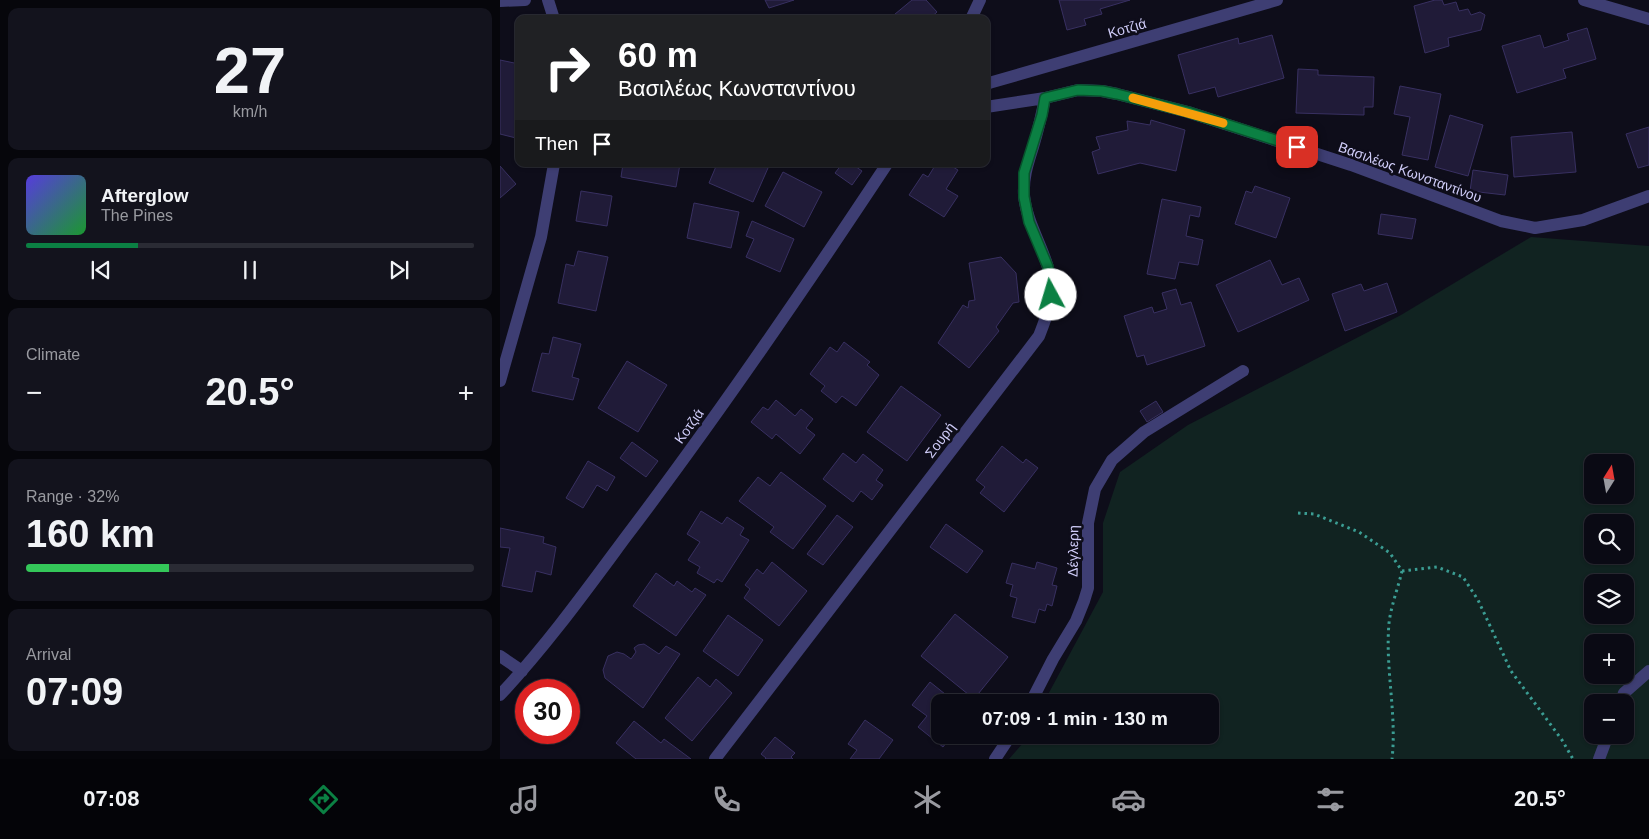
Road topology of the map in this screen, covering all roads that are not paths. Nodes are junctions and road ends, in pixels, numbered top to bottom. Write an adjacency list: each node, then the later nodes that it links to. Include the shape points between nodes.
1 (525, 0): 6 (street)
2 (548, 0): 7 (street)
3 (980, 0): 8 (street)
4 (1277, 0): 10 (street, Κοτζιά)
5 (1584, 0): 9 (street)
6 (500, 1)
7 (553, 15)
8 (973, 15)
9 (1649, 19)
10 (990, 83)
11 (1045, 98): 12 (street, Βασιλέως Κωνσταντίνου); 15 (street, Βασιλέως Κωνσταντίνου, via 1078,90 1102,91 1179,110 1351,165 1501,221 1535,228 1583,220); 26 (street, Σουρή, via 1024,173 1029,222 1048,267 1051,295 1039,336)
12 (990, 106)
13 (553, 167): 17 (street, via 541,237)
14 (885, 167): 19 (street, Κοτζιά, via 782,323 663,488)
15 (1649, 196)
16 (1243, 371): 21 (street, Δέγλερη, via 1144,432 1112,460 1096,489 1088,523 1088,588 1084,601)
17 (500, 381)
18 (500, 656): 19 (street)
19 (522, 671): 23 (street, Κοτζιά)
20 (1649, 671): 22 (street)
21 (1035, 694)
22 (1624, 694)
23 (500, 695)
24 (1005, 744): 27 (street)
25 (1605, 744): 28 (street)
26 (715, 759)
27 (996, 759)
28 (1599, 759)

